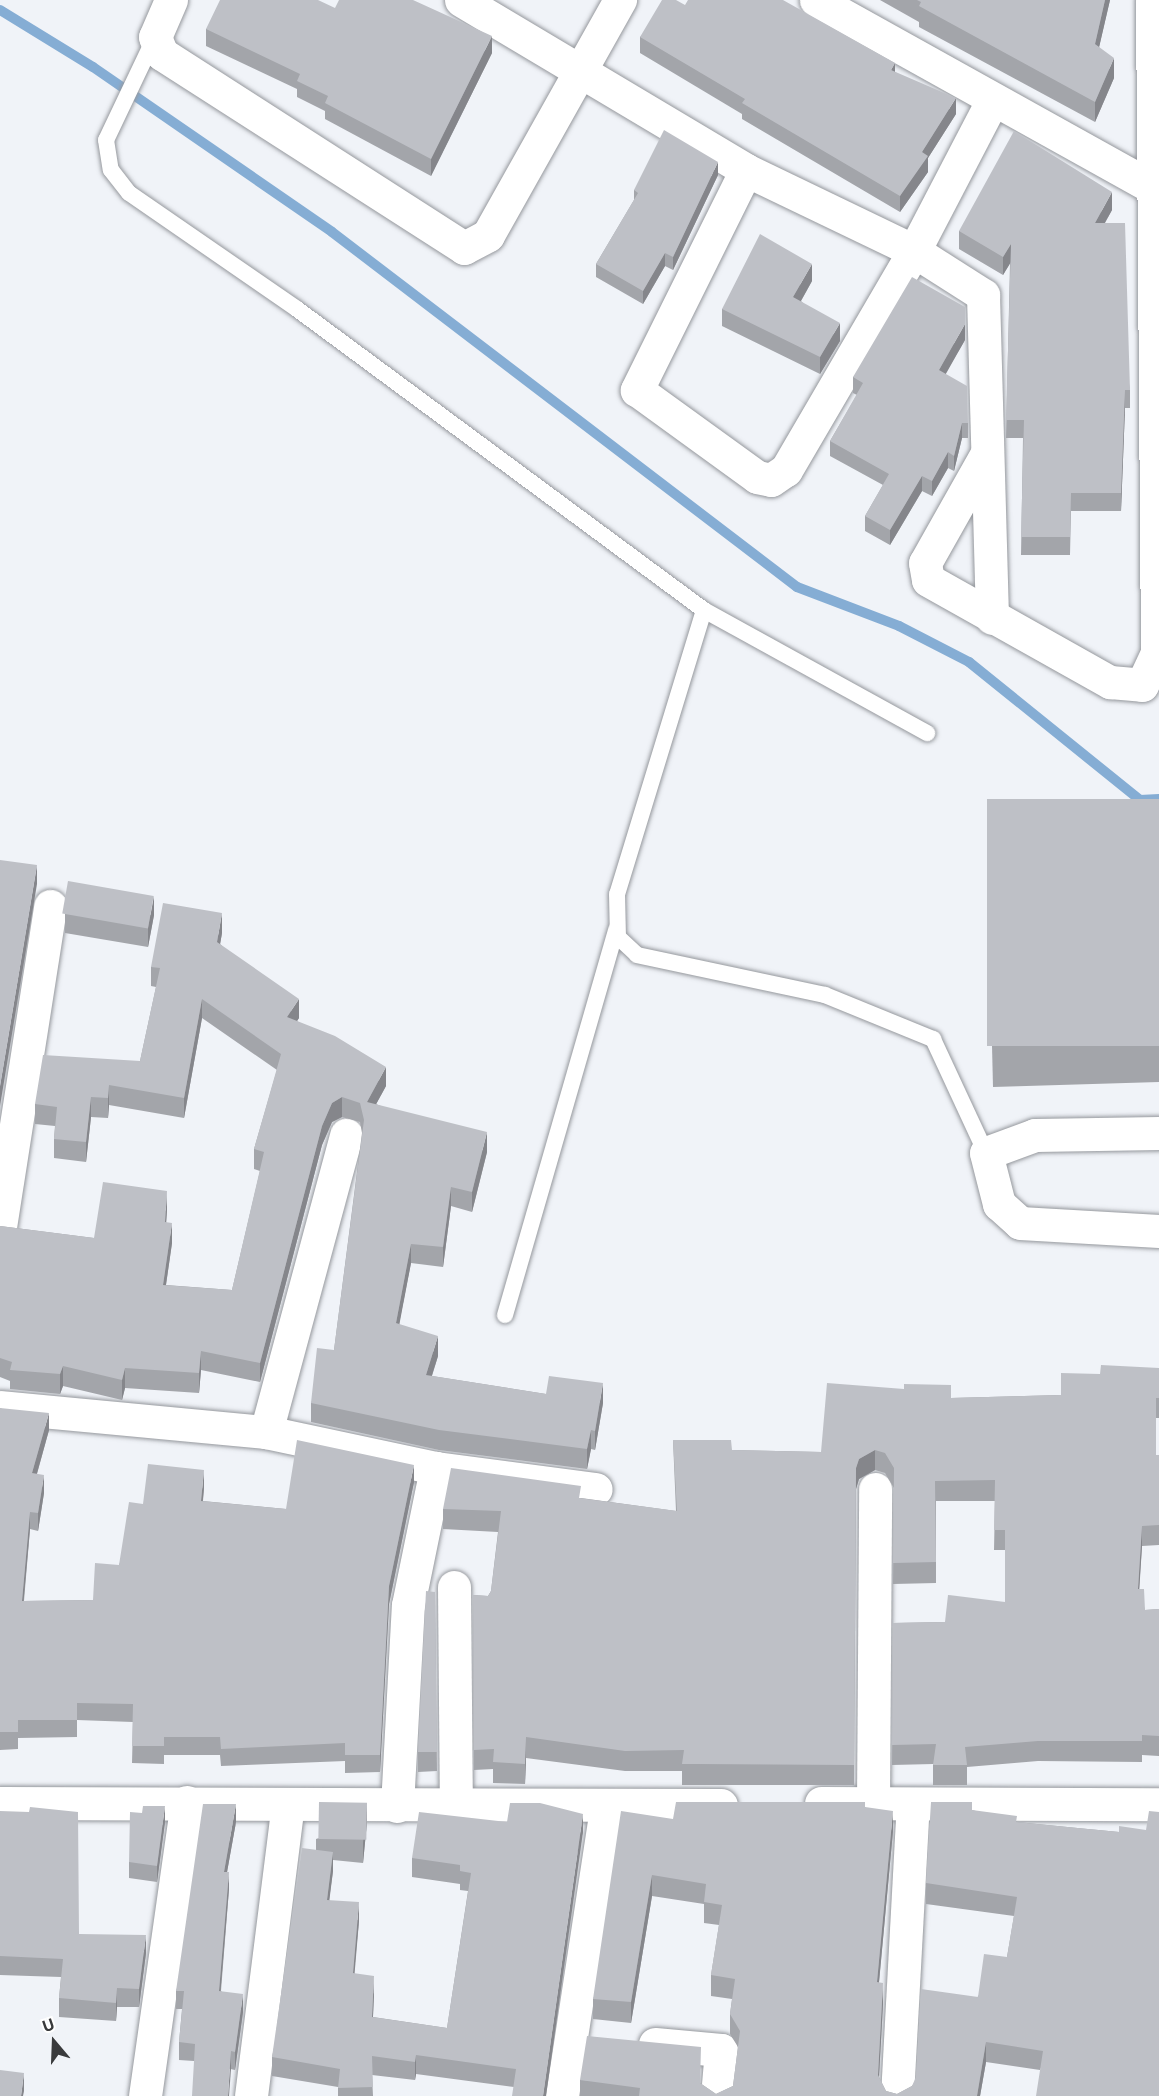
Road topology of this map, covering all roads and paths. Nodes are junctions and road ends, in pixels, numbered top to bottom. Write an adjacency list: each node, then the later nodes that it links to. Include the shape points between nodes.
1 (171, 0): 6 (street)
2 (461, 0): 7 (street)
3 (620, 0): 7 (street)
4 (816, 0): 8 (street)
5 (1152, 0): 10 (street)
6 (155, 37): 7 (street, via 162,54 464,248 488,235); 13 (lane, via 106,141 111,170 129,194 306,316)
7 (582, 69): 9 (street)
8 (993, 101): 10 (street); 11 (street)
9 (746, 170): 11 (street); 11 (street, via 637,390 757,477 776,479 786,470)
10 (1154, 188): 14 (street, via 1154,666 1142,685 1118,684)
11 (914, 251): 12 (street, via 972,284 984,298)
12 (987, 453): 14 (street); 14 (street, via 924,570 932,583)
13 (704, 610): 15 (lane); 17 (lane, via 618,894)
14 (992, 618)
15 (927, 733)
16 (50, 906): 21 (street)
17 (616, 930): 20 (lane, via 622,944 637,955 825,995 933,1039); 23 (lane)
18 (1159, 1133): 20 (street, via 1035,1135)
19 (346, 1135): 25 (street)
20 (986, 1153): 22 (street, via 999,1204 1020,1222)
21 (0, 1227)
22 (1159, 1231)
23 (505, 1315)
24 (0, 1407): 25 (street)
25 (266, 1432): 26 (street)
26 (436, 1468): 27 (street); 38 (street, via 408,1605)
27 (596, 1489)
28 (875, 1489): 31 (street)
29 (454, 1587): 39 (street)
30 (187, 1802): 32 (street); 37 (street); 42 (street)
31 (873, 1802): 33 (street); 35 (street)
32 (0, 1803)
33 (792, 1803)
34 (757, 1804): 40 (street)
35 (913, 1804): 36 (street); 46 (street)
36 (1159, 1804)
37 (288, 1805): 38 (street); 43 (street)
38 (397, 1806): 39 (street)
39 (456, 1806): 40 (street)
40 (606, 1806): 41 (street)
41 (572, 2036): 44 (street); 45 (street, via 721,2050)
42 (145, 2096)
43 (251, 2096)
44 (562, 2096)
45 (717, 2096)
46 (897, 2096)

